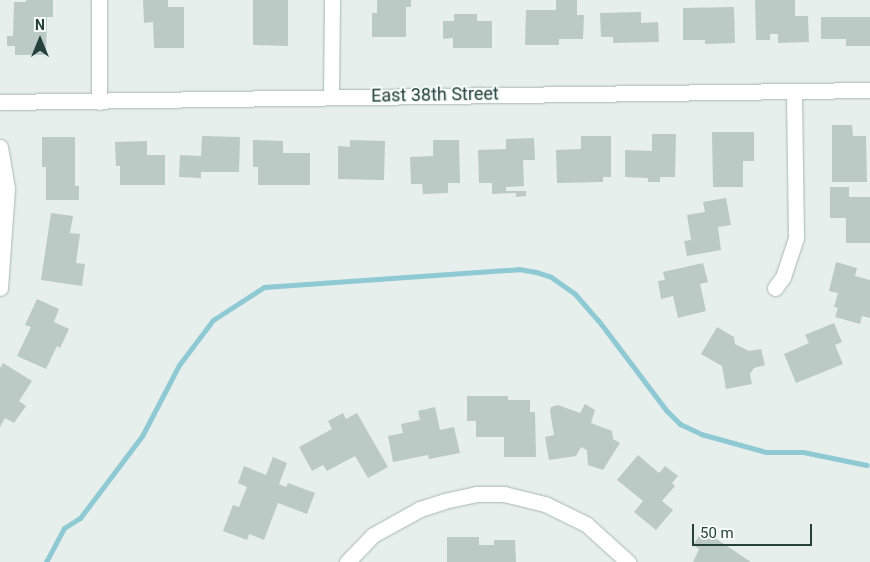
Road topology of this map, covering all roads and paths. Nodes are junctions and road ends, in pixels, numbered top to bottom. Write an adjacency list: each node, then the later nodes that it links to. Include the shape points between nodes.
1 (99, 0): 7 (street)
2 (332, 0): 5 (street)
3 (870, 90): 4 (street, East 38th Street)
4 (794, 91): 5 (street, East 38th Street); 10 (street, via 796,238 786,270)
5 (331, 96): 7 (street, East 38th Street)
6 (0, 102): 7 (street, East 38th Street)
7 (99, 102)
8 (0, 146): 9 (street, via 7,188)
9 (0, 288)
10 (775, 288)
11 (347, 562): 12 (street, via 373,536 420,509 476,494 504,494 545,504 586,524)
12 (628, 562)

